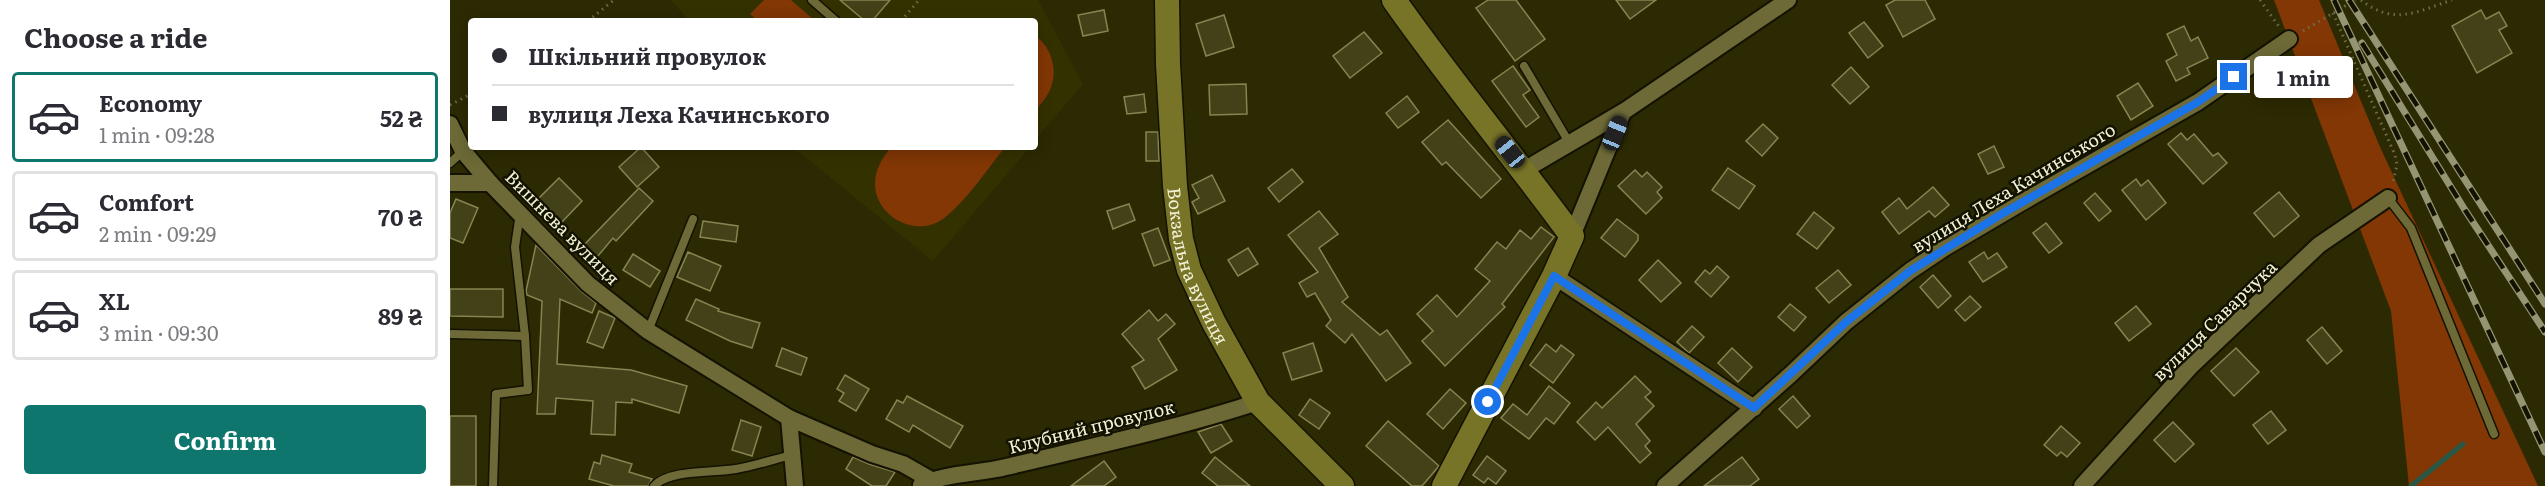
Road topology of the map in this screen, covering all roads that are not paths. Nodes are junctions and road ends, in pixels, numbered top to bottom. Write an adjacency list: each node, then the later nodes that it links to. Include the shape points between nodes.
1 (812, 0): 5 (lane)
2 (1167, 0): 24 (street, Вокзальна вулиця, via 1181,239 1197,290)
3 (1394, 0): 13 (street, via 1437,62)
4 (1788, 0): 8 (street)
5 (833, 18)
6 (2289, 39): 25 (street, вулиця Леха Качинського, via 2198,102 1910,271 1846,322)
7 (1524, 66): 10 (lane)
8 (1623, 112): 10 (street); 19 (street)
9 (450, 124): 11 (street, Вишнева вулиця)
10 (1571, 144): 13 (street)
11 (463, 151): 12 (lane); 15 (street, Вишнева вулиця)
12 (450, 163)
13 (1524, 170): 19 (street)
14 (450, 183): 15 (street)
15 (490, 183): 17 (street, Вишнева вулиця)
16 (2388, 198): 27 (lane, via 2411,228); 36 (street, вулиця Саварчука, via 2310,253 2190,367)
17 (520, 213): 21 (street, Вишнева вулиця, via 588,284); 23 (lane, via 515,247)
18 (693, 219): 21 (lane)
19 (1572, 236): 20 (street)
20 (1554, 276): 25 (street); 34 (street)
21 (648, 331): 26 (street, Вишнева вулиця)
22 (450, 334): 23 (lane)
23 (525, 336): 30 (lane, via 528,390 496,394)
24 (1258, 402): 29 (street, Клубний провулок, via 992,471); 33 (street, Вокзальна вулиця)
25 (1754, 408): 35 (street, вулиця Леха Качинського)
26 (789, 418): 28 (street); 29 (street, Вишнева вулиця, via 903,464)
27 (2494, 434)
28 (790, 455): 31 (lane, via 736,469 682,474 660,480); 32 (street)
29 (926, 483)
30 (493, 486)
31 (654, 486)
32 (795, 486)
33 (1342, 486)
34 (1444, 486)
35 (1665, 486)
36 (2082, 486)

